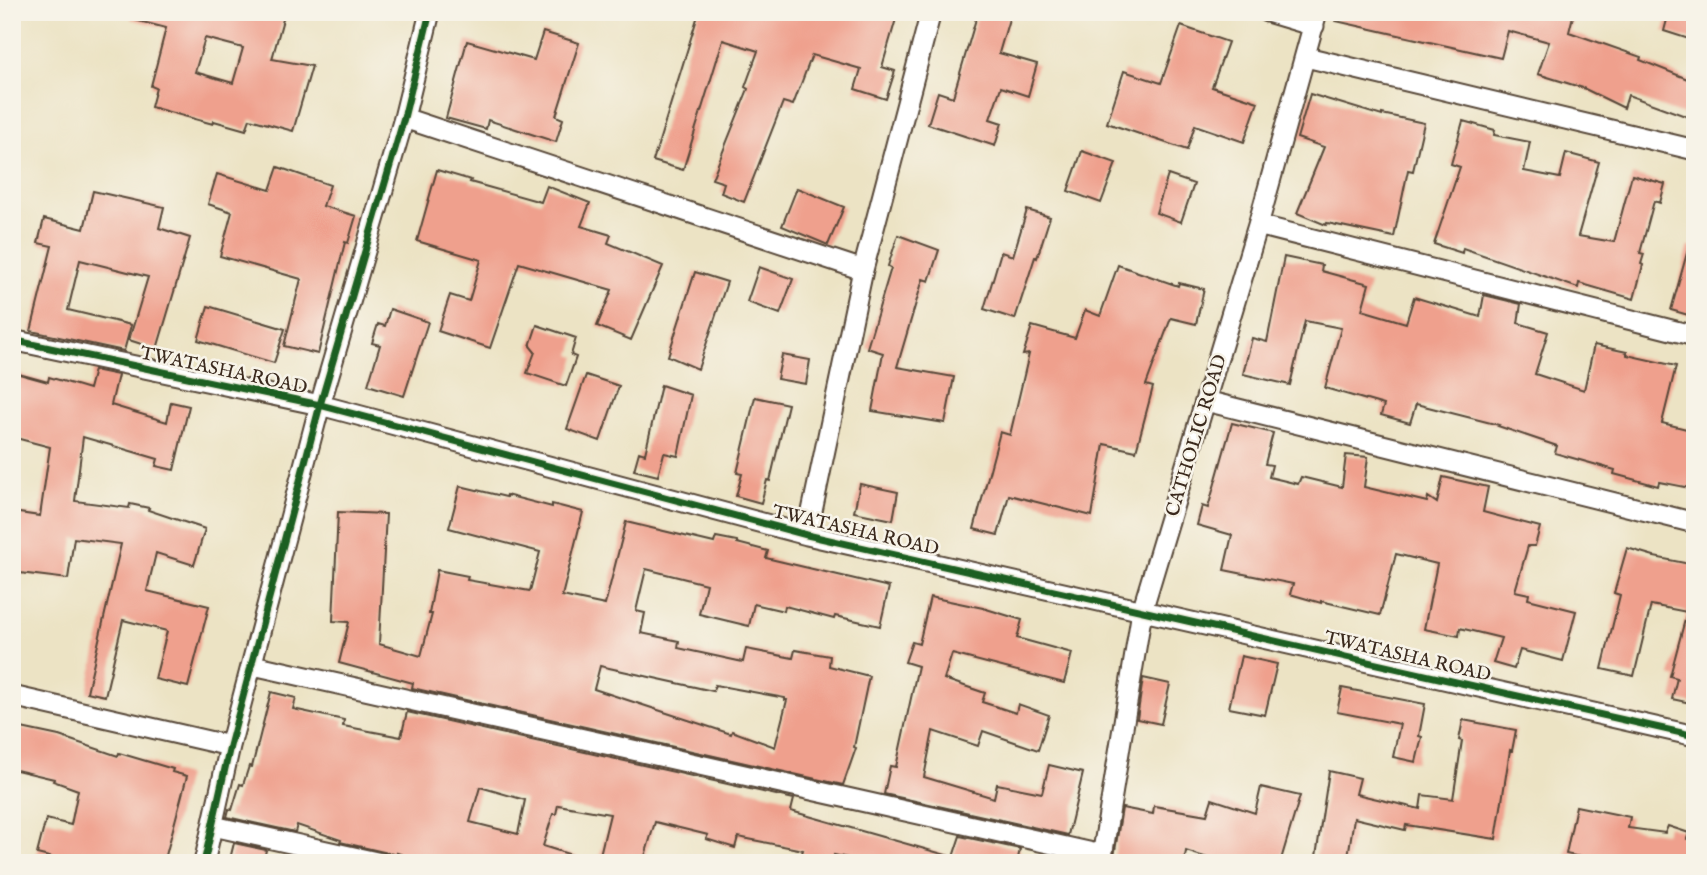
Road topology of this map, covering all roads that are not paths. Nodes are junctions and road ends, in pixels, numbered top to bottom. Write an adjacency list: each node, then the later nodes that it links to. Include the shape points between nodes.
1 (430, 12): 6 (street)
2 (931, 12): 9 (street)
3 (1266, 12): 4 (street)
4 (1315, 19): 5 (street, CATHOLIC ROAD)
5 (1306, 57): 7 (street); 8 (street, CATHOLIC ROAD)
6 (404, 118): 9 (street); 13 (street)
7 (1695, 150)
8 (1258, 225): 10 (street); 12 (street, CATHOLIC ROAD)
9 (863, 270): 15 (street)
10 (1695, 335)
11 (12, 340): 13 (street, TWATASHA ROAD)
12 (1206, 401): 14 (street); 16 (street, CATHOLIC ROAD)
13 (320, 405): 15 (street, TWATASHA ROAD); 17 (street)
14 (1695, 523)
15 (807, 535): 16 (street, TWATASHA ROAD)
16 (1142, 611): 19 (street, TWATASHA ROAD); 22 (street, CATHOLIC ROAD)
17 (253, 666): 20 (street); 22 (street)
18 (12, 696): 20 (street)
19 (1695, 736)
20 (230, 746): 21 (street)
21 (214, 826): 23 (street); 24 (street)
22 (1101, 859)
23 (204, 863)
24 (381, 863)

